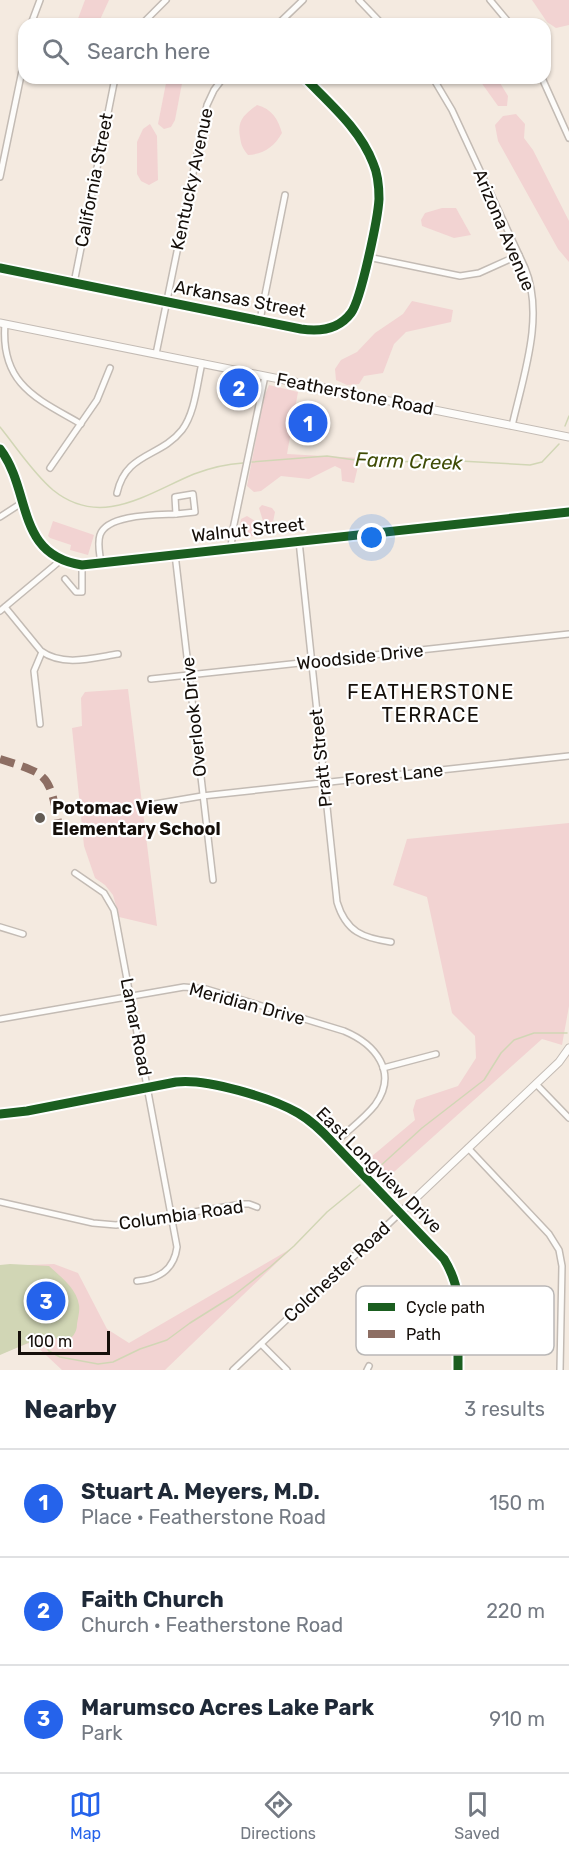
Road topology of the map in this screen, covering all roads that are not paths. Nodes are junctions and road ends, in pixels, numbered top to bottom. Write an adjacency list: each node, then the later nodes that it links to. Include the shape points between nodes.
1 (40, 0): 6 (street)
2 (166, 0): 7 (street)
3 (303, 0): 8 (street)
4 (359, 0): 9 (street)
5 (490, 0): 10 (street)
6 (33, 18)
7 (148, 18)
8 (284, 18)
9 (376, 18)
10 (505, 18)
11 (19, 84): 18 (street)
12 (114, 84): 23 (street, California Street)
13 (218, 84): 24 (street, Kentucky Avenue, via 207,105)
14 (311, 84): 21 (street, Arkansas Street, via 354,129 374,165 379,201)
15 (437, 84): 20 (street, Arizona Avenue)
16 (545, 84): 17 (street)
17 (569, 138)
18 (0, 177)
19 (285, 195): 25 (street)
20 (519, 255): 21 (street, via 479,273 460,276); 32 (street, Arizona Avenue, via 530,280 534,317)
21 (368, 257): 25 (street, Arkansas Street, via 356,304 337,325 311,330)
22 (0, 268): 23 (street, Arkansas Street)
23 (74, 283): 24 (street, Arkansas Street)
24 (166, 301): 25 (street, Arkansas Street); 27 (street, Kentucky Avenue)
25 (260, 320)
26 (2, 323): 27 (street, Featherstone Road); 31 (street, via 1,351 16,386)
27 (156, 354): 28 (street, Featherstone Road)
28 (202, 363): 30 (street, Featherstone Road); 36 (street, via 184,427 172,440 133,463 123,474)
29 (110, 368): 31 (street, via 102,390)
30 (265, 376): 32 (street, Featherstone Road); 42 (street)
31 (81, 424): 35 (street)
32 (512, 426): 33 (street, Featherstone Road)
33 (569, 437)
34 (0, 449): 37 (street, Walnut Street, via 15,476)
35 (50, 468)
36 (117, 493)
37 (22, 502): 40 (street); 44 (street, Walnut Street, via 35,538)
38 (569, 512): 41 (street, Walnut Street)
39 (176, 514): 39 (street, via 175,497 193,494 195,512); 45 (street, via 108,523 99,538)
40 (0, 517)
41 (299, 541): 42 (street, Walnut Street); 52 (street, Pratt Street)
42 (231, 548): 43 (street, Walnut Street)
43 (175, 554): 45 (street, Walnut Street); 53 (street, Overlook Drive)
44 (61, 560): 46 (street, Walnut Street); 48 (street)
45 (100, 564): 46 (street, Walnut Street)
46 (82, 565): 47 (street, via 82,592 76,592)
47 (65, 579)
48 (3, 609): 50 (street)
49 (569, 634): 52 (street, Woodside Drive)
50 (42, 652): 51 (street, via 62,660); 55 (street, via 34,671)
51 (118, 654)
52 (311, 662): 53 (street, Woodside Drive); 57 (street, Pratt Street)
53 (189, 675): 54 (street, Woodside Drive); 58 (street, Overlook Drive)
54 (151, 679)
55 (40, 724)
56 (569, 756): 57 (street, Forest Lane)
57 (323, 783): 58 (street, Forest Lane); 64 (street, Pratt Street, via 339,910 362,936)
58 (202, 796): 59 (street, Forest Lane); 61 (street, Overlook Drive)
59 (149, 805)
60 (75, 873): 65 (street, Lamar Road, via 104,893 111,903)
61 (213, 880)
62 (0, 927): 63 (street)
63 (23, 934)
64 (392, 942)
65 (129, 995): 66 (street, Meridian Drive); 69 (street, Meridian Drive, via 176,987 206,989 354,1035 372,1048); 71 (street, Lamar Road)
66 (0, 1019)
67 (569, 1048): 70 (street, Colchester Road)
68 (436, 1054): 69 (street)
69 (383, 1068): 74 (street, via 383,1088 377,1102)
70 (536, 1084): 73 (street); 75 (street, Colchester Road)
71 (147, 1088): 72 (street, East Longview Drive); 74 (street, East Longview Drive, via 199,1081 267,1100 300,1114); 79 (street, Lamar Road)
72 (0, 1114)
73 (569, 1118)
74 (334, 1144): 78 (street, East Longview Drive)
75 (468, 1148): 78 (street, Colchester Road); 85 (street, via 549,1234 559,1250)
76 (0, 1202): 79 (street, Columbia Road, via 106,1225)
77 (257, 1207): 79 (street, Columbia Road, via 242,1204)
78 (400, 1213): 81 (street, East Longview Drive, via 444,1259); 82 (street, Colchester Road)
79 (172, 1217): 80 (street, Lamar Road, via 177,1247 174,1260 162,1274)
80 (137, 1281)
81 (456, 1286)
82 (261, 1344): 83 (street, Colchester Road); 84 (street)
83 (233, 1370)
84 (287, 1370)
85 (560, 1370)

